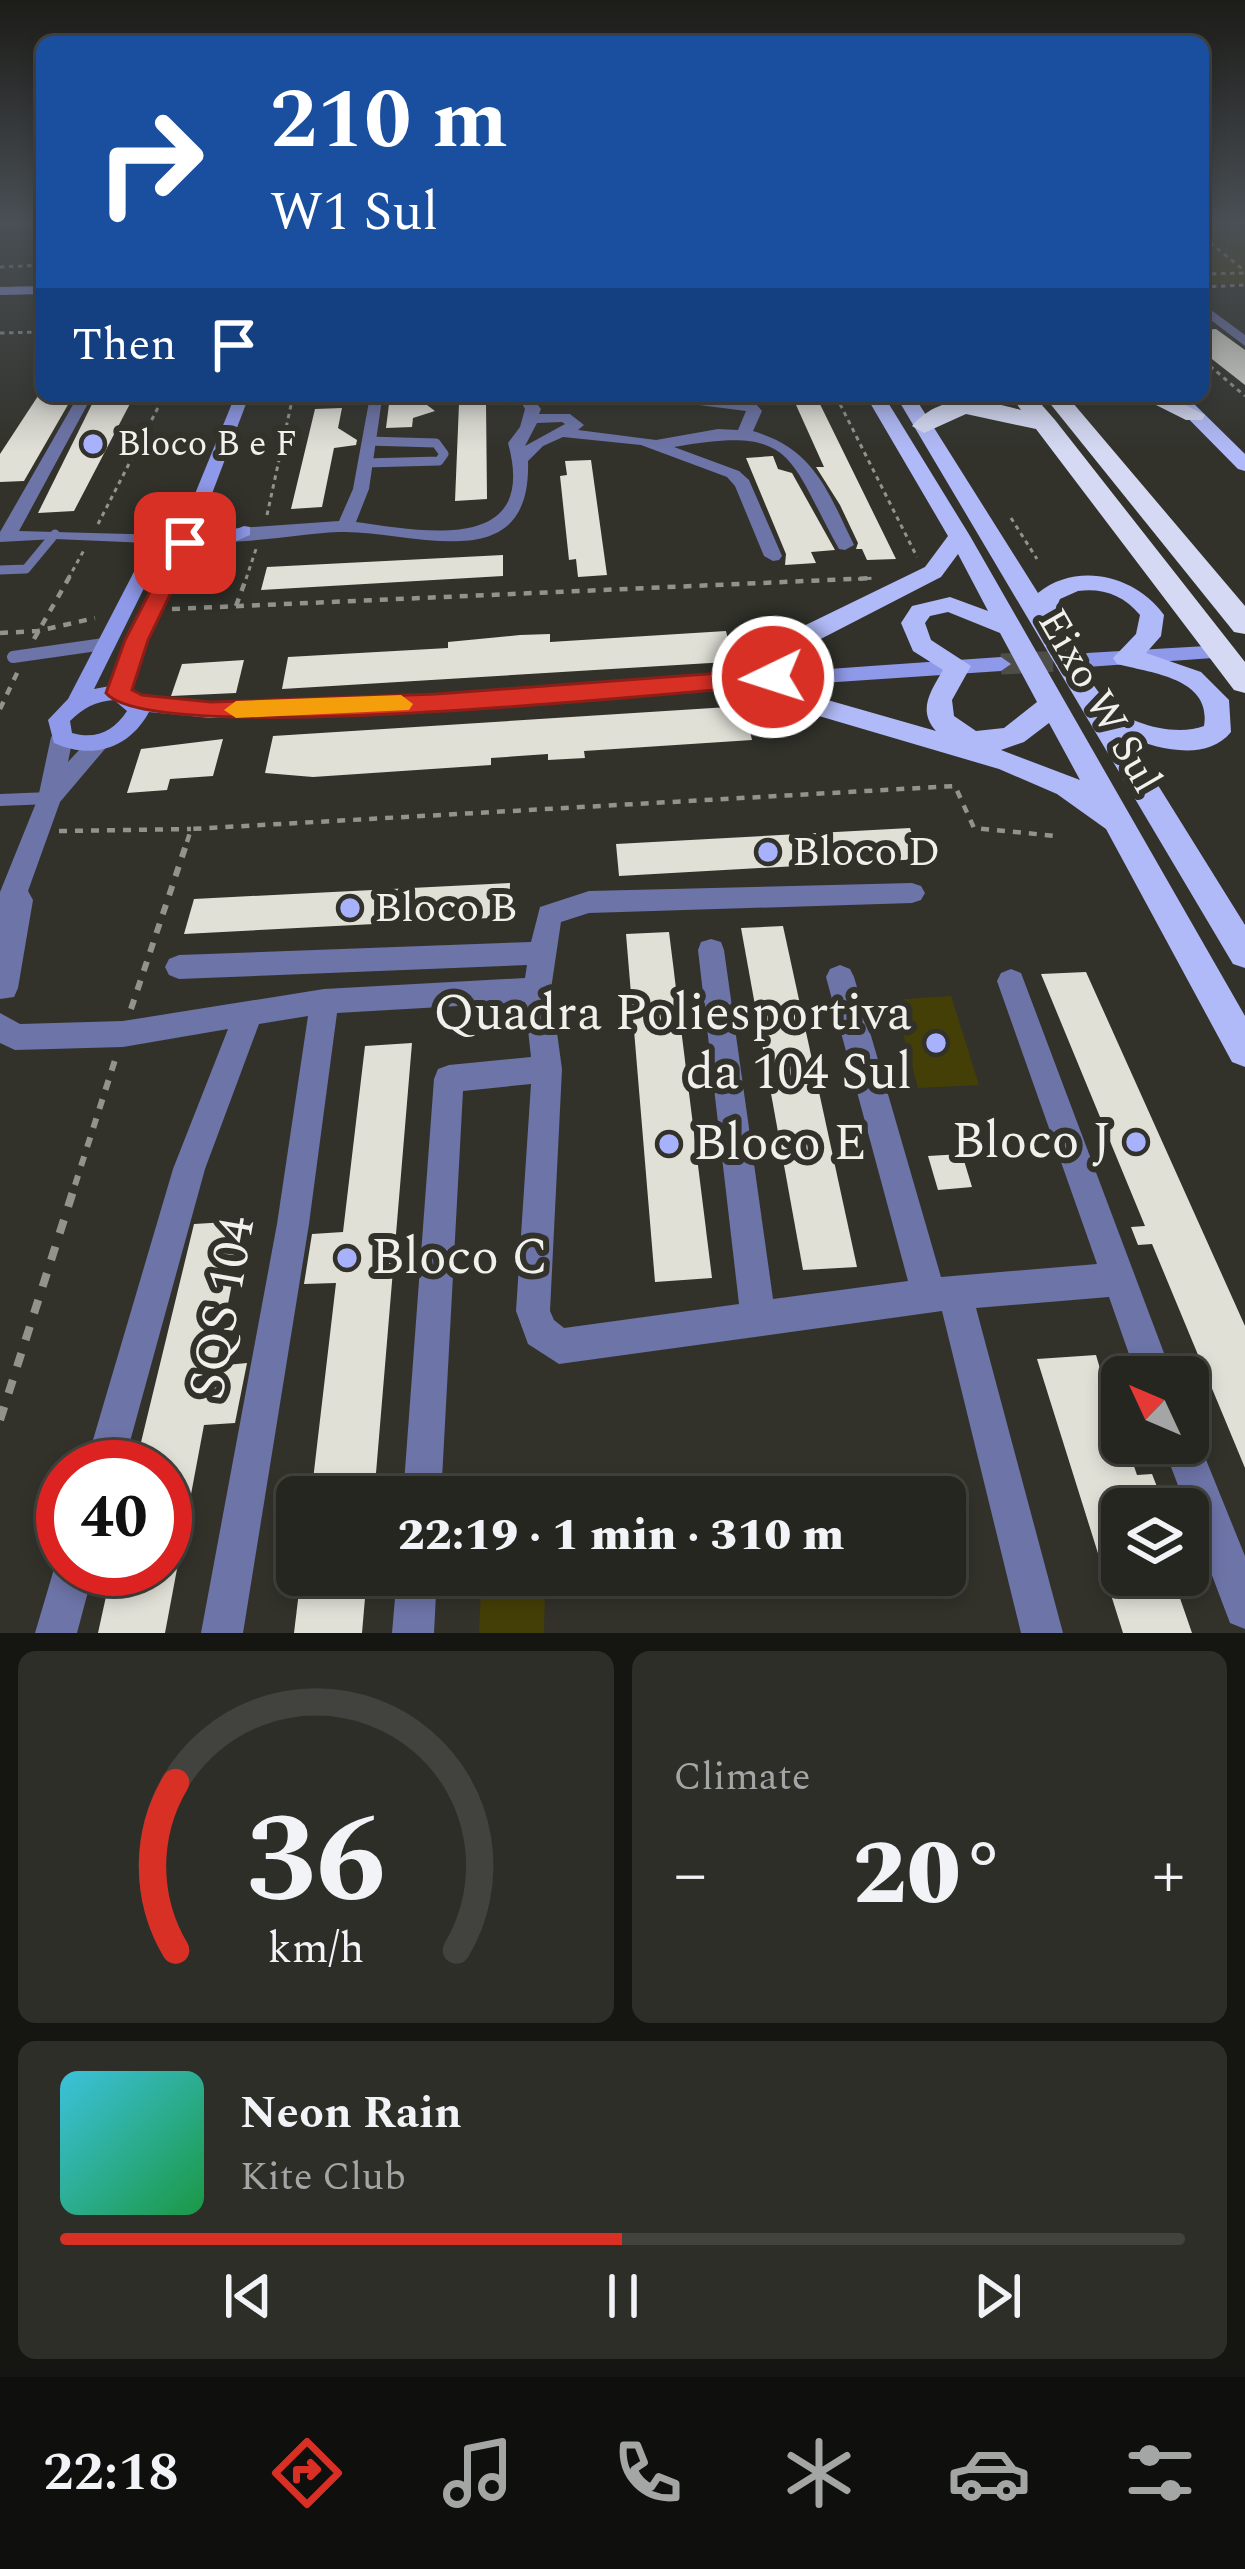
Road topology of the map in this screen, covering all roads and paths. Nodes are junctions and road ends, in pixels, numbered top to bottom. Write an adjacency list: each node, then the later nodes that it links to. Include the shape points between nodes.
1 (1209, 313): 4 (street)
2 (36, 332): 3 (path)
3 (0, 334)
4 (1245, 342)
5 (1209, 365): 6 (path)
6 (1245, 396)
7 (82, 402): 40 (street)
8 (161, 402): 38 (path)
9 (230, 402): 41 (street)
10 (239, 402): 41 (street)
11 (291, 402): 36 (path)
12 (374, 402): 29 (street)
13 (524, 402): 23 (street, via 533,409)
14 (525, 402): 25 (street)
15 (727, 402): 27 (street)
16 (734, 402): 27 (street, via 754,411)
17 (839, 402): 45 (path)
18 (879, 402): 39 (main road, Eixo W Sul)
19 (909, 402): 26 (main road, Eixo W Sul)
20 (1027, 402): 24 (highway)
21 (1198, 405): 28 (main road); 33 (main road)
22 (1082, 410): 52 (highway)
23 (529, 423): 25 (street); 31 (street, via 515,442)
24 (1047, 425): 26 (highway, via 961,407); 64 (highway)
25 (564, 426): 30 (street); 31 (street)
26 (924, 426): 51 (main road, Eixo W Sul)
27 (735, 434): 30 (street); 42 (street, via 783,444 803,460)
28 (1245, 437)
29 (368, 441): 32 (street); 32 (lane, via 436,443 444,454 432,462)
30 (687, 449): 43 (street, via 742,484)
31 (522, 458): 35 (street, via 517,511 492,531 413,535)
32 (364, 463): 35 (street)
33 (1245, 465)
34 (1011, 518): 44 (path)
35 (346, 526): 36 (street)
36 (254, 530): 41 (street); 41 (street); 48 (path)
37 (55, 534): 38 (street); 40 (street); 46 (lane, via 26,568)
38 (93, 535): 41 (street); 54 (path)
39 (959, 536): 53 (main road, Eixo W Sul); 63 (main road, via 933,572)
40 (4, 537)
41 (180, 538): 49 (street); 50 (street, via 146,566)
42 (845, 545)
43 (773, 556)
44 (1036, 559)
45 (921, 564)
46 (0, 570)
47 (873, 578): 48 (path)
48 (236, 606): 49 (path)
49 (151, 610): 65 (street)
50 (121, 612): 54 (path); 56 (street)
51 (1043, 613): 59 (main road, via 1049,595 1075,583 1130,593 1152,615 1148,636); 68 (main road, Eixo W Sul)
52 (1245, 625)
53 (1007, 627): 62 (main road, via 950,604 921,611 916,641); 67 (main road, Eixo W Sul)
54 (38, 631): 55 (path)
55 (0, 633)
56 (104, 644): 58 (lane); 66 (street)
57 (1206, 653): 59 (street)
58 (13, 657)
59 (1126, 658): 60 (street); 68 (main road, via 1172,668 1207,689 1219,704 1217,732 1166,740)
60 (1087, 660)
61 (1001, 664): 62 (street)
62 (958, 666): 63 (street); 67 (main road, via 937,711 964,738 1015,738)
63 (727, 680): 69 (street); 75 (main road, via 1009,762 1067,786)
64 (1245, 683)
65 (128, 698): 66 (street); 69 (street); 70 (street, via 138,711)
66 (77, 702): 71 (street, via 59,720)
67 (1052, 703): 75 (main road, Eixo W Sul)
68 (1094, 708): 82 (main road, Eixo W Sul)
69 (211, 711): 70 (street)
70 (126, 730): 72 (street)
71 (62, 737): 72 (street); 73 (street)
72 (99, 743): 73 (street)
73 (50, 798): 74 (lane); 77 (street)
74 (1, 800)
75 (1124, 828): 91 (main road, Eixo W Sul)
76 (191, 829): 77 (path)
77 (37, 832): 79 (street)
78 (912, 893): 81 (street, via 589,902 549,915)
79 (8, 902): 87 (street, via 20,901)
80 (710, 950): 95 (street)
81 (540, 952): 83 (street); 86 (street)
82 (1245, 954)
83 (179, 967)
84 (840, 977): 94 (street)
85 (1011, 981): 93 (street)
86 (537, 989): 88 (street); 92 (street)
87 (1, 991)
88 (324, 1001): 89 (street); 104 (street, SQS 104)
89 (248, 1015): 90 (street, via 59,1038 15,1037); 97 (street, SQS 104, via 189,1169)
90 (0, 1026)
91 (1245, 1050)
92 (547, 1069): 95 (street, via 533,1311 540,1332 559,1346); 99 (street, via 449,1079)
93 (1117, 1279): 94 (street); 96 (street)
94 (942, 1295): 95 (street); 106 (street)
95 (758, 1317)
96 (1147, 1356)
97 (112, 1440)
98 (1189, 1464): 102 (street)
99 (423, 1476)
100 (66, 1596): 103 (street)
101 (416, 1596): 105 (street)
102 (1245, 1608)
103 (56, 1633)
104 (222, 1633)
105 (413, 1633)
106 (1042, 1633)

